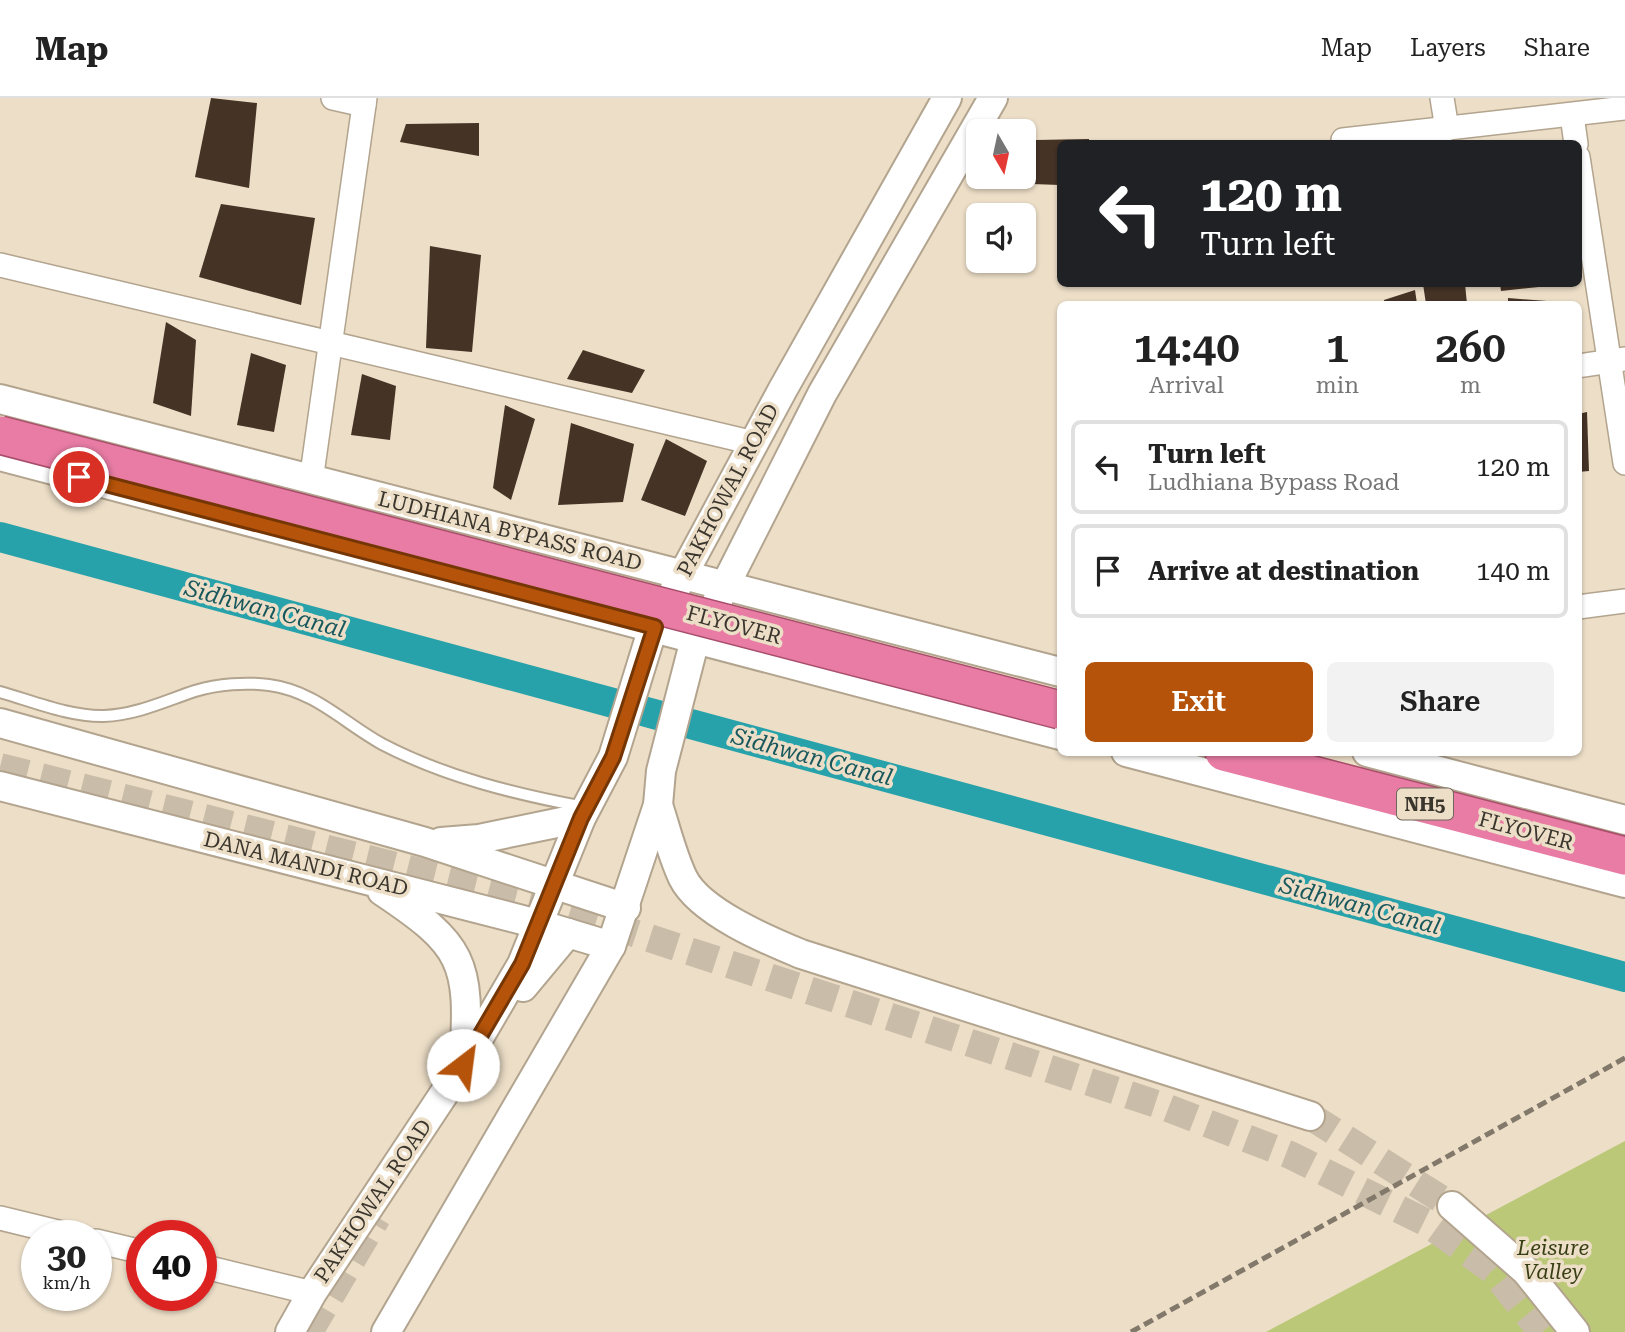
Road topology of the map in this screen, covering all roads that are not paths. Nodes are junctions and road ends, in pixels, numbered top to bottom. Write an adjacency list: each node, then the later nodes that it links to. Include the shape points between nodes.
1 (334, 98): 5 (street)
2 (947, 98): 18 (street, PAKHOWAL ROAD)
3 (993, 98): 23 (street, PAKHOWAL ROAD, via 822,394)
4 (1442, 98): 8 (street)
5 (364, 102): 13 (street)
6 (1625, 107): 7 (street)
7 (1572, 115): 8 (street); 10 (street)
8 (1447, 129): 9 (street)
9 (1343, 140)
10 (1575, 140)
11 (1582, 178): 14 (street)
12 (0, 265): 13 (street)
13 (333, 343): 18 (street); 21 (street)
14 (1617, 360): 15 (street); 20 (street)
15 (1582, 365)
16 (0, 399): 21 (street, LUDHIANA BYPASS ROAD)
17 (0, 436): 30 (highway, FLYOVER, bridge)
18 (754, 443): 22 (street, PAKHOWAL ROAD)
19 (0, 456): 26 (street)
20 (1625, 463)
21 (312, 481): 22 (street, LUDHIANA BYPASS ROAD)
22 (683, 575): 23 (street, LUDHIANA BYPASS ROAD); 26 (street, PAKHOWAL ROAD)
23 (725, 585): 27 (street, PAKHOWAL ROAD); 28 (street, LUDHIANA BYPASS ROAD)
24 (1625, 601): 25 (street)
25 (1582, 606)
26 (653, 630): 27 (street); 38 (street, PAKHOWAL ROAD, via 613,757)
27 (695, 646): 32 (street); 37 (street, PAKHOWAL ROAD, via 661,771)
28 (1057, 672)
29 (0, 692): 38 (lane, via 101,716 138,711 197,690 232,684 270,685 304,695 380,743 430,766)
30 (1057, 709)
31 (0, 723): 40 (street)
32 (1057, 734)
33 (1141, 756): 43 (street)
34 (1239, 756): 41 (highway, FLYOVER / NH5)
35 (1382, 756): 39 (street)
36 (0, 786): 42 (street, DANA MANDI ROAD)
37 (658, 805): 45 (street, PAKHOWAL ROAD); 51 (street, via 684,880 727,918 752,933 801,954)
38 (584, 813): 40 (street, via 479,839); 44 (street, PAKHOWAL ROAD)
39 (1625, 820)
40 (425, 842): 44 (street)
41 (1625, 856)
42 (364, 879): 46 (street, DANA MANDI ROAD); 50 (street, via 441,936 461,964 466,989)
43 (1625, 883)
44 (554, 886): 45 (street); 46 (street, PAKHOWAL ROAD)
45 (626, 908): 48 (street, PAKHOWAL ROAD)
46 (538, 924): 47 (street, DANA MANDI ROAD); 50 (street, PAKHOWAL ROAD, via 522,964)
47 (568, 933): 48 (street, DANA MANDI ROAD); 49 (street, via 530,977)
48 (611, 946): 58 (street, PAKHOWAL ROAD)
49 (498, 1028)
50 (463, 1065): 56 (street, PAKHOWAL ROAD)
51 (1310, 1116)
52 (1452, 1206): 59 (street, via 1526,1271)
53 (0, 1218): 54 (street)
54 (21, 1223)
55 (217, 1270): 56 (street)
56 (312, 1293): 57 (street, PAKHOWAL ROAD)
57 (290, 1332)
58 (386, 1332)
59 (1575, 1332)

